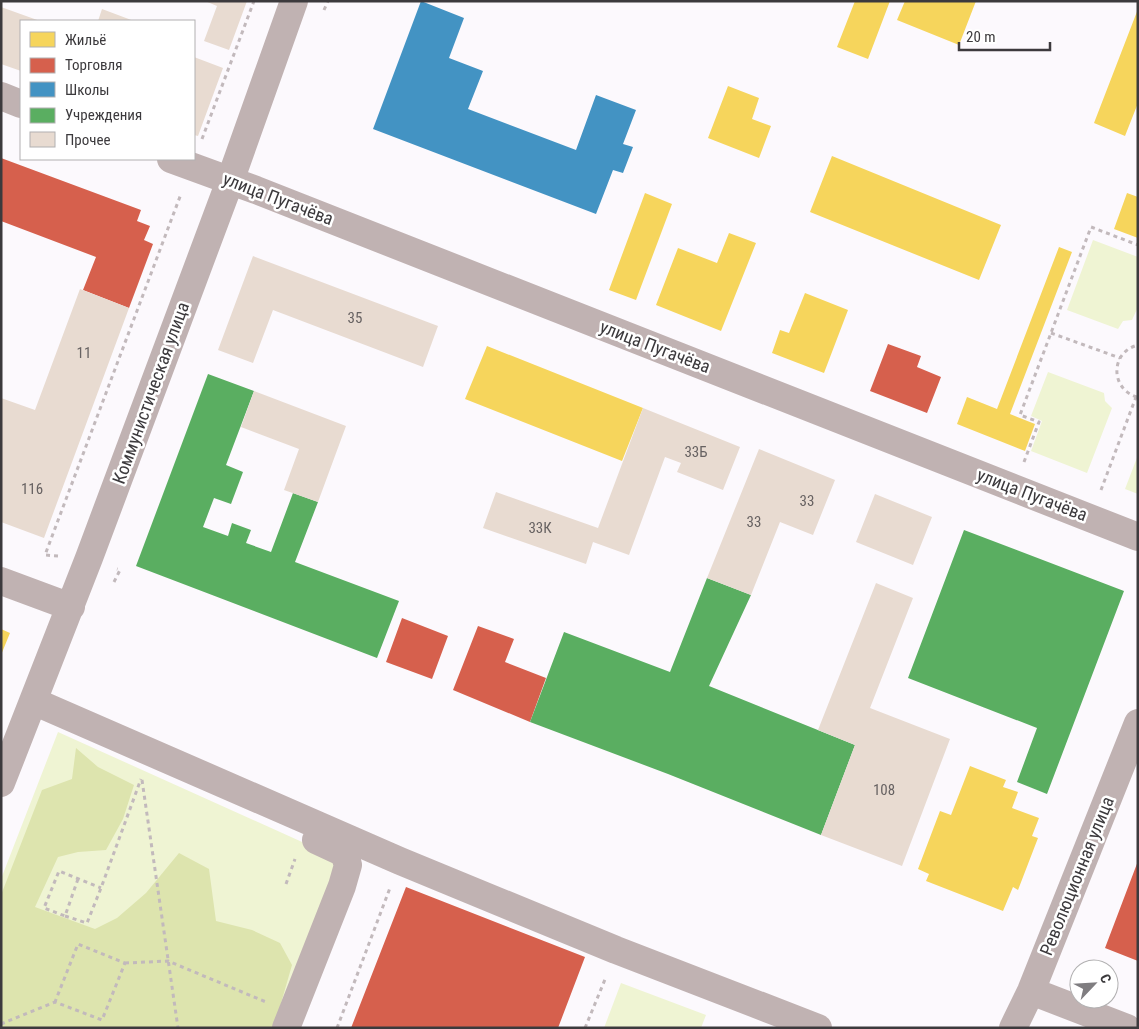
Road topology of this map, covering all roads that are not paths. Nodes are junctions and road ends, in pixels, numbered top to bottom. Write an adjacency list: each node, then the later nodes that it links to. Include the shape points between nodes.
1 (294, 1): 5 (street, Коммунистическая улица)
2 (1, 96): 3 (street)
3 (20, 104)
4 (182, 163): 5 (street, улица Пугачёва)
5 (230, 181): 6 (street, улица Пугачёва); 8 (street, Коммунистическая улица)
6 (1138, 537)
7 (1, 582): 8 (street)
8 (71, 607): 9 (street, Коммунистическая улица)
9 (31, 707): 11 (street, Коммунистическая улица); 13 (street, via 146,766 344,853 348,865 342,886); 14 (street, via 616,950)
10 (1138, 723): 12 (street, Революционная улица)
11 (1, 783)
12 (1032, 991): 15 (street, Революционная улица); 16 (street)
13 (289, 1020)
14 (818, 1028)
15 (1013, 1028)
16 (1127, 1028)

